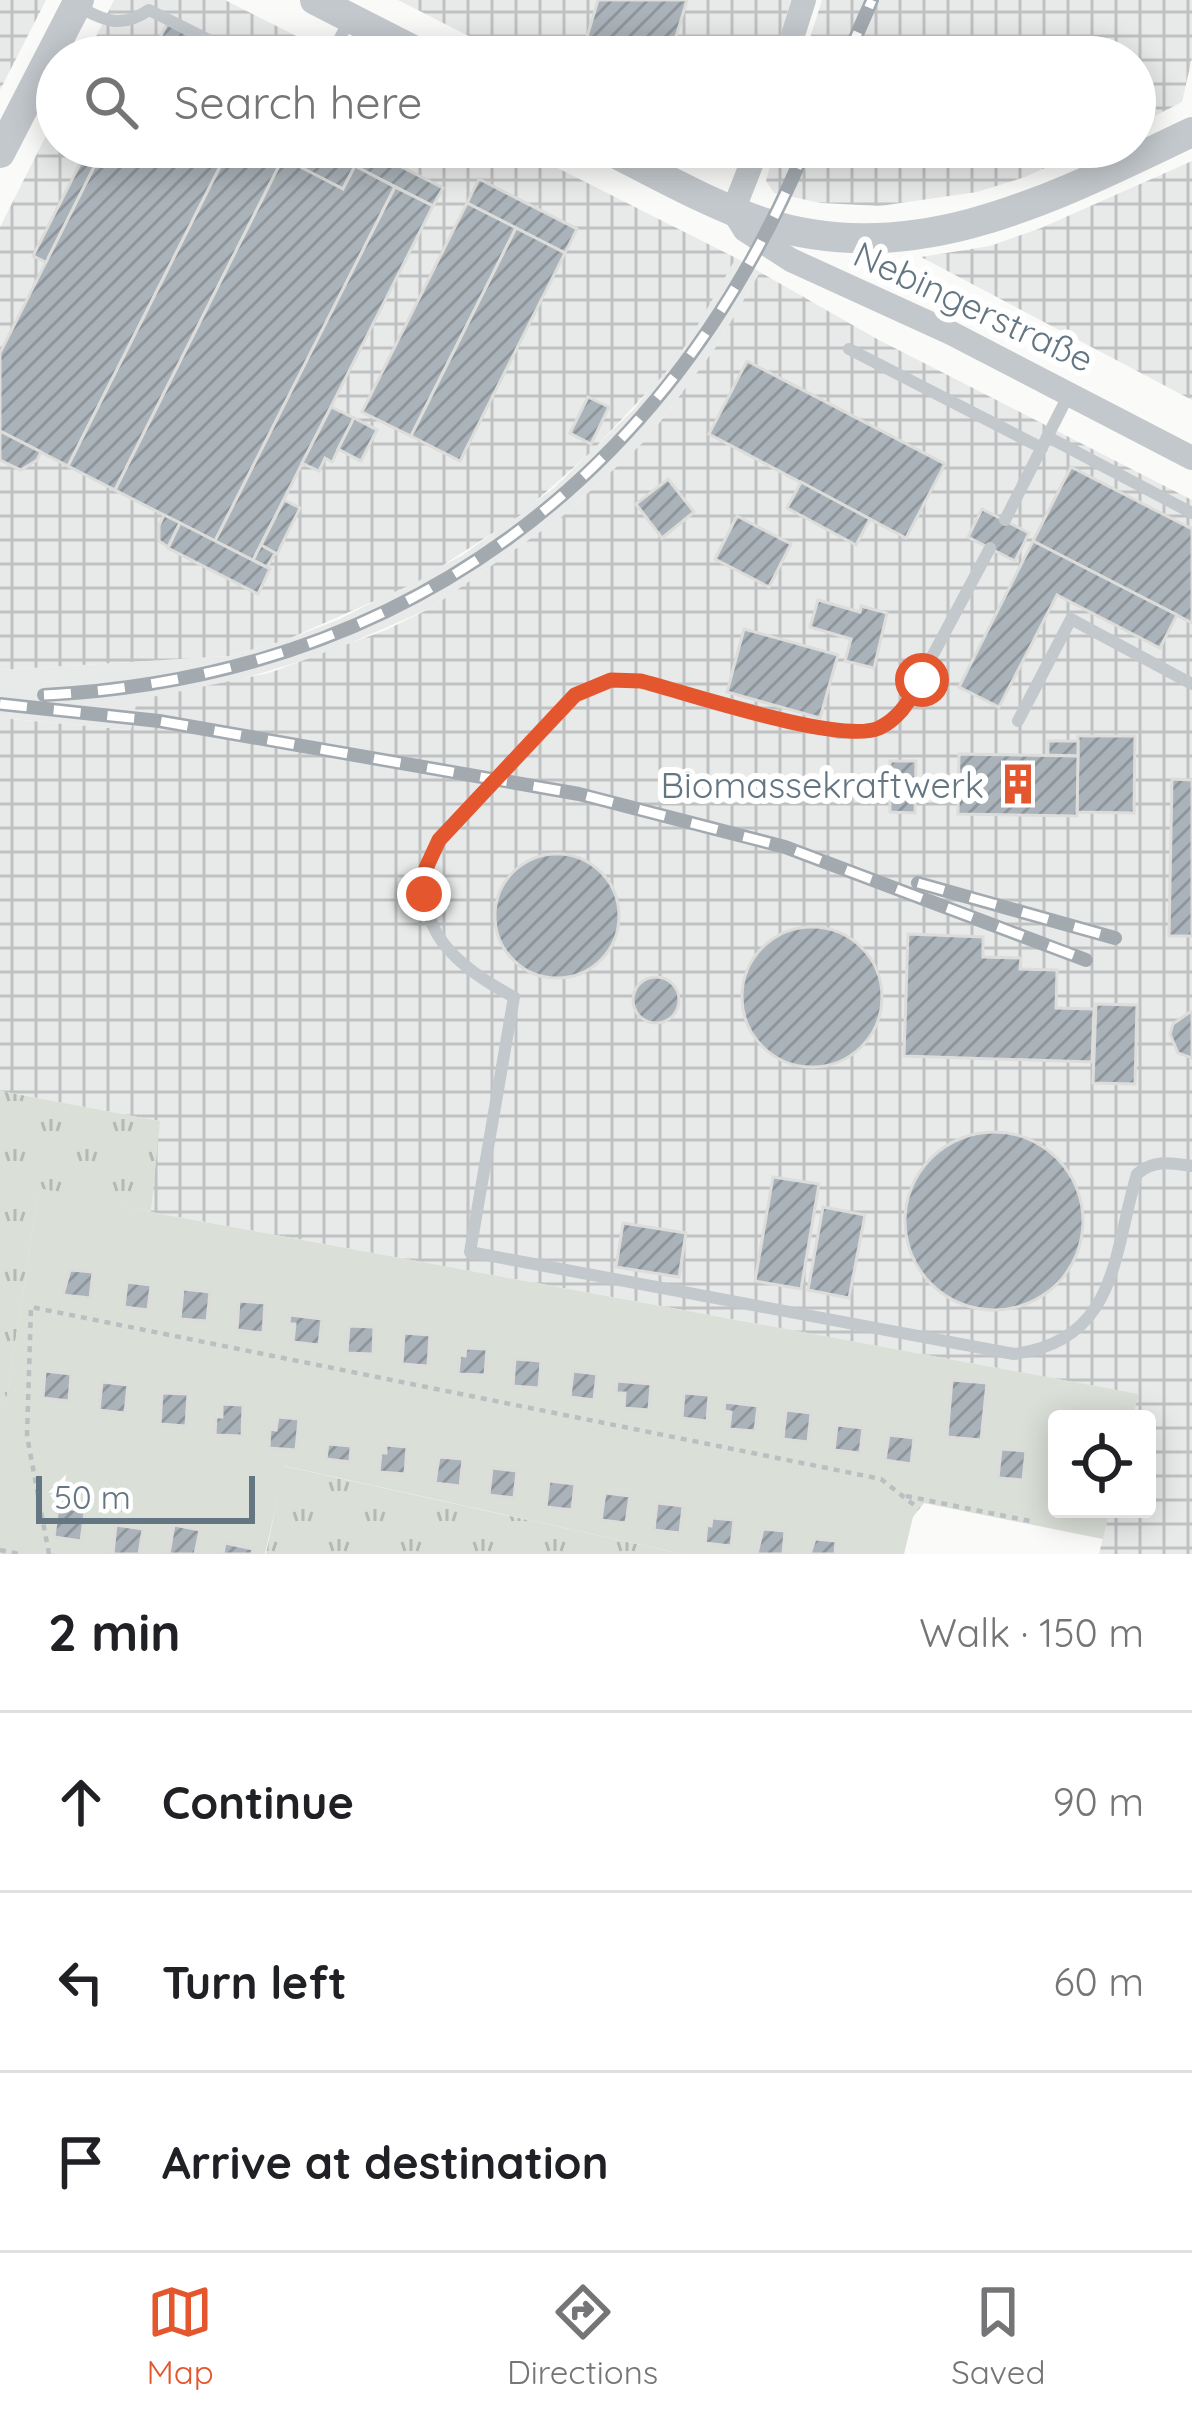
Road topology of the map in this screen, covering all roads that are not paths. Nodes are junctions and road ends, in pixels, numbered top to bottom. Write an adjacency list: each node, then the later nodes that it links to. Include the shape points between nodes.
1 (315, 0): 4 (street)
2 (804, 0): 9 (street)
3 (74, 2): 5 (street); 6 (lane, via 110,23 149,10)
4 (350, 18): 7 (lane); 8 (street)
5 (57, 36)
6 (201, 36)
7 (341, 36)
8 (386, 36)
9 (793, 36)
10 (36, 80): 13 (street)
11 (1192, 132): 12 (street, Nebingerstraße)
12 (1156, 149)
13 (0, 154)
14 (646, 168): 17 (street, Nebingerstraße)
15 (750, 168): 17 (street)
16 (1116, 168): 17 (street, Nebingerstraße, via 979,223 885,236 820,233)
17 (734, 211): 19 (street, Nebingerstraße, via 745,230 790,260)
18 (849, 349): 20 (lane)
19 (1070, 393): 20 (lane); 21 (street, Nebingerstraße)
20 (1045, 442): 22 (lane); 23 (lane)
21 (1192, 458)
22 (1192, 513)
23 (1005, 520)
24 (991, 548): 27 (lane, via 903,711 876,730 839,733 611,680 575,695 439,840 426,868 430,921 460,963 514,997 470,1252 1014,1354 1067,1336 1102,1299 1136,1174 1163,1162)
25 (1192, 685): 26 (lane, via 1071,619)
26 (1018, 721)
27 (1192, 1166)

